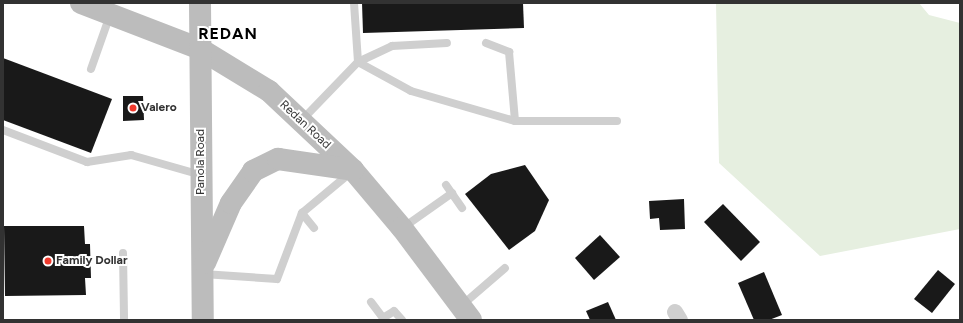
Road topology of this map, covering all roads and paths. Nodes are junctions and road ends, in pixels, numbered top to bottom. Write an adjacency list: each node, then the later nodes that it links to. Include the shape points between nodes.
1 (81, 3): 4 (main road, Redan Road)
2 (200, 3): 7 (main road, Panola Road)
3 (354, 3): 8 (lane)
4 (110, 14): 7 (main road, Redan Road); 9 (lane)
5 (486, 42): 11 (lane, via 508,52)
6 (447, 43): 8 (lane, via 392,46)
7 (200, 50): 10 (main road, Redan Road, via 269,91); 15 (main road, Panola Road)
8 (358, 62): 10 (lane); 11 (lane, via 411,91)
9 (91, 69)
10 (301, 121): 14 (main road, Redan Road)
11 (515, 121): 12 (lane)
12 (617, 121)
13 (3, 130): 15 (lane, via 87,162 130,155)
14 (353, 170): 19 (lane); 21 (main road, Redan Road); 24 (main road, via 278,159 253,171 231,202)
15 (201, 175): 24 (main road, Panola Road)
16 (446, 185): 17 (lane)
17 (452, 193): 18 (lane); 21 (lane)
18 (462, 208)
19 (302, 213): 20 (lane); 24 (lane, via 277,279)
20 (314, 228)
21 (402, 228): 26 (main road, Redan Road)
22 (123, 253): 27 (lane)
23 (505, 268): 26 (lane)
24 (202, 272): 28 (main road, Panola Road)
25 (371, 302): 29 (lane, via 383,318 394,311)
26 (466, 313)
27 (124, 320)
28 (202, 320)
29 (402, 320)

